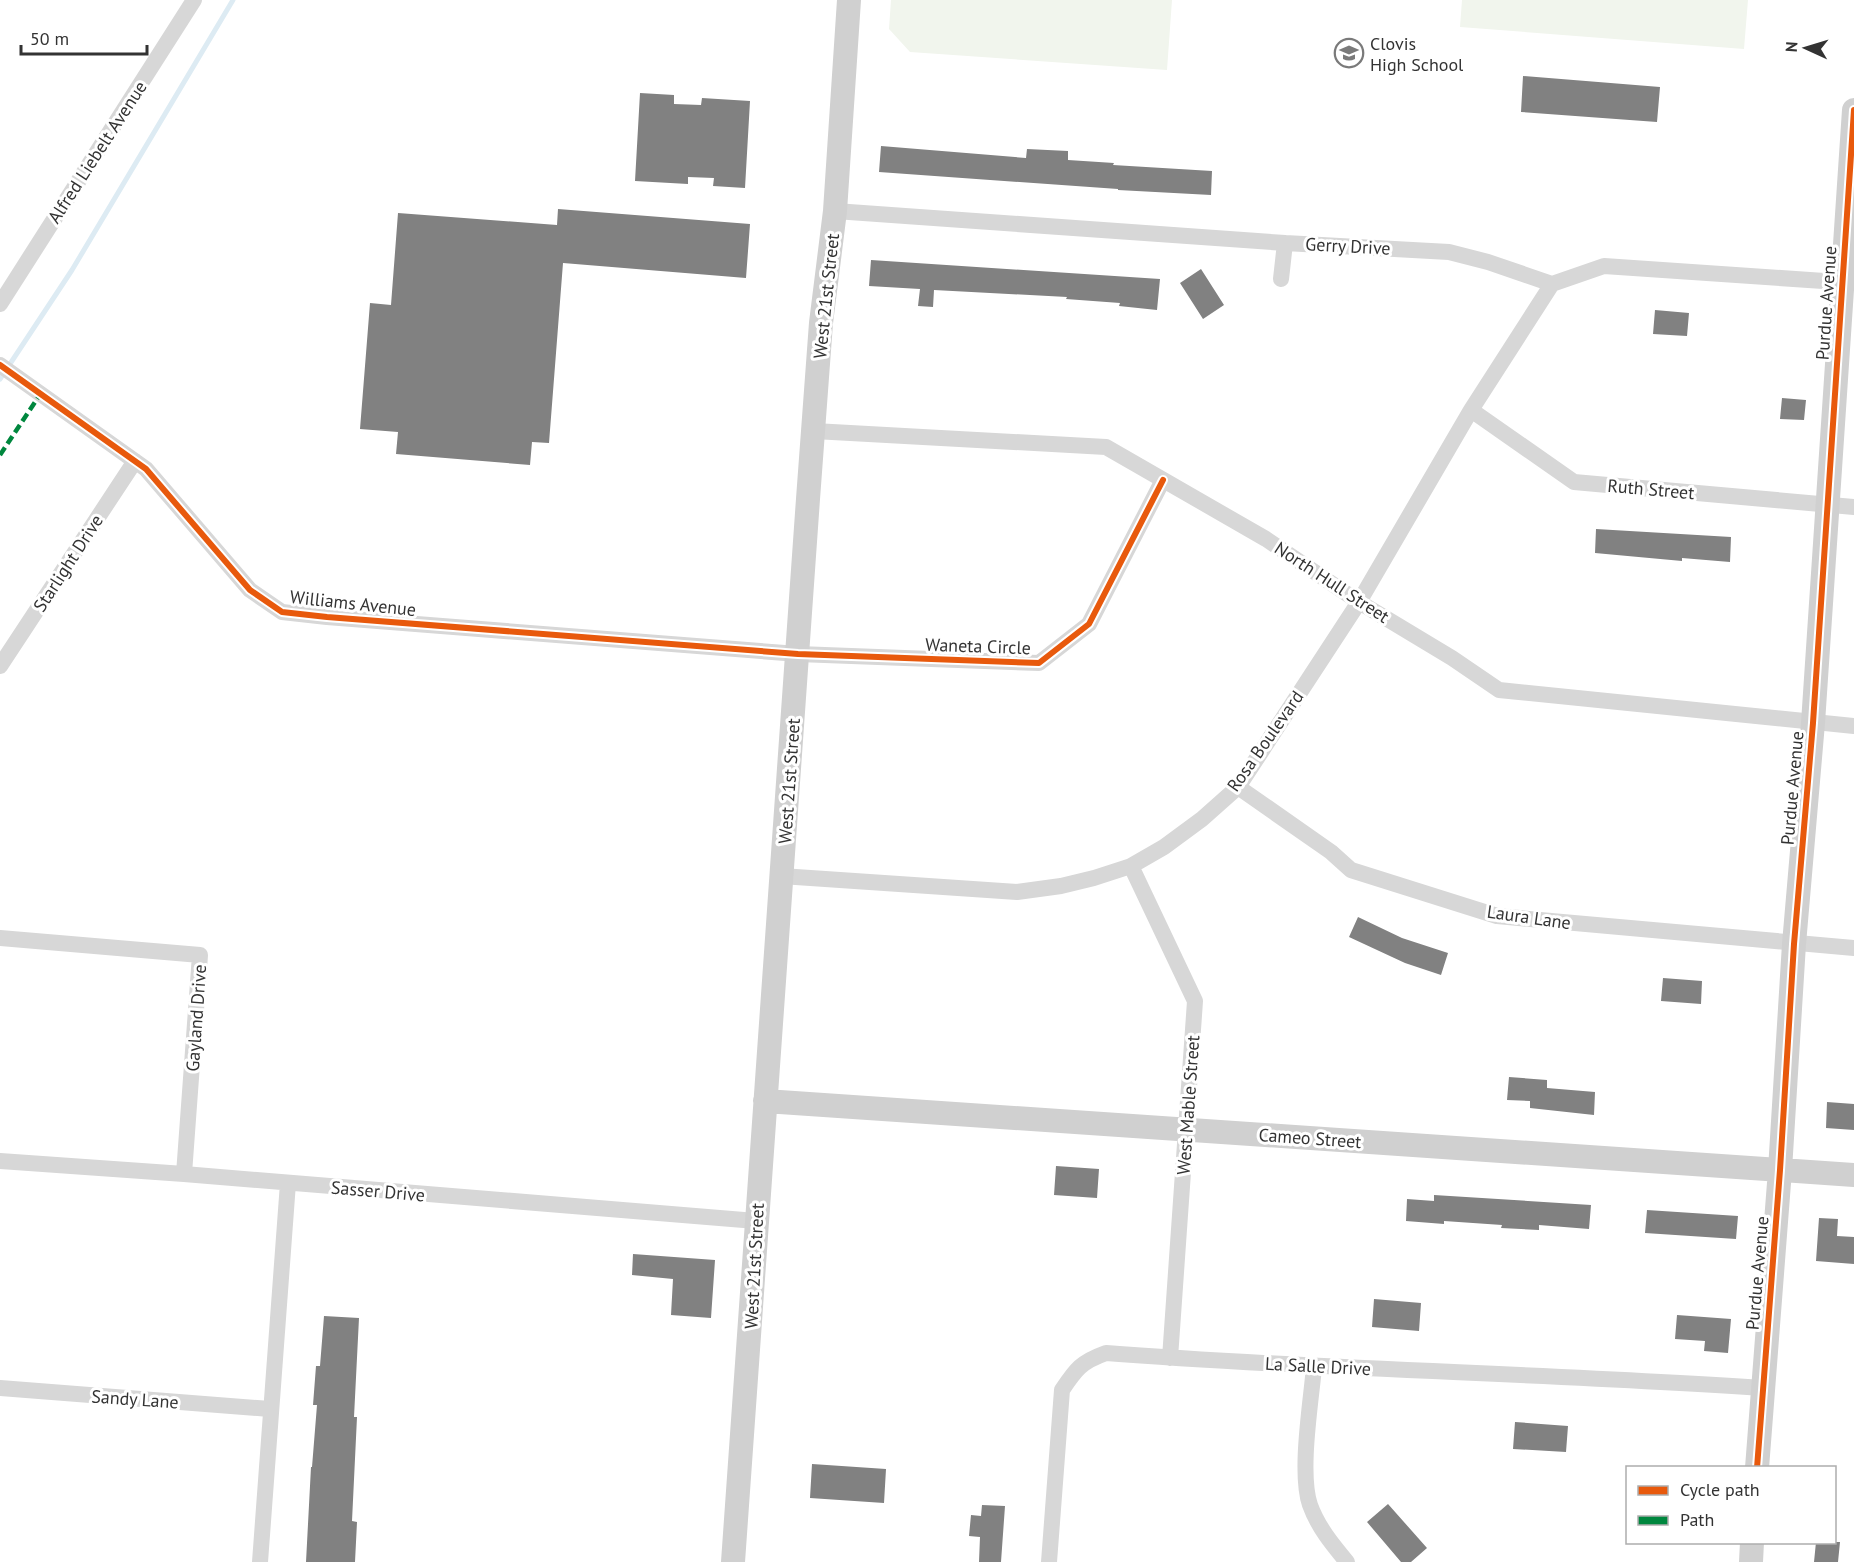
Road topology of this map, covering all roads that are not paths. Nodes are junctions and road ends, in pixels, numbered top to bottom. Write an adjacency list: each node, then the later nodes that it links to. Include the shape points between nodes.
1 (193, 0): 9 (street, Alfred Liebelt Avenue)
2 (849, 0): 4 (street, West 21st Street)
3 (1854, 111): 7 (street, Purdue Avenue)
4 (835, 211): 5 (street, Gerry Drive); 12 (street, West 21st Street)
5 (1285, 243): 6 (street); 8 (street, Gerry Drive, via 1449,252)
6 (1281, 279)
7 (1849, 282): 8 (street, via 1604,266); 15 (street, Purdue Avenue)
8 (1552, 284): 11 (street, Rosa Boulevard)
9 (0, 304)
10 (0, 365): 13 (street, Williams Avenue)
11 (1471, 410): 15 (street, Ruth Street, via 1574,482); 17 (street, Rosa Boulevard)
12 (814, 431): 14 (street, North Hull Street, via 1106,447); 18 (street, West 21st Street)
13 (135, 461): 18 (street, Williams Avenue, via 250,590 282,612); 19 (street, Starlight Drive)
14 (1162, 480): 17 (street, North Hull Street, via 1266,539); 18 (street, Waneta Circle, via 1089,624 1039,663)
15 (1827, 505): 16 (street, Ruth Street); 20 (street, Purdue Avenue)
16 (1854, 507)
17 (1359, 602): 20 (street, North Hull Street, via 1499,690); 22 (street, Rosa Boulevard)
18 (798, 654): 24 (street, West 21st Street)
19 (0, 666)
20 (1813, 723): 21 (street, North Hull Street); 26 (street, Purdue Avenue)
21 (1854, 726)
22 (1238, 787): 23 (street, Rosa Boulevard, via 1202,819); 26 (street, Laura Lane, via 1351,870 1497,916)
23 (1131, 866): 24 (street, Rosa Boulevard, via 1094,879 1017,892); 29 (street, West Mable Street, via 1195,1001)
24 (781, 876): 28 (street, West 21st Street)
25 (0, 938): 32 (street, Gayland Drive, via 200,955)
26 (1794, 944): 27 (street, Laura Lane); 31 (street, Purdue Avenue)
27 (1854, 948)
28 (765, 1101): 29 (street, Cameo Street); 35 (street, West 21st Street)
29 (1187, 1130): 31 (street, Cameo Street); 36 (street, West Mable Street)
30 (0, 1161): 32 (street, Sasser Drive)
31 (1780, 1170): 33 (street, Cameo Street); 38 (street, Purdue Avenue)
32 (184, 1174): 34 (street, Sasser Drive)
33 (1854, 1175)
34 (288, 1183): 35 (street, Sasser Drive); 40 (street)
35 (756, 1221): 44 (street, West 21st Street)
36 (1170, 1358): 37 (street, La Salle Drive); 45 (street, La Salle Drive, via 1106,1353 1076,1369 1062,1390)
37 (1314, 1367): 38 (street, La Salle Drive); 46 (street, via 1306,1458 1309,1502 1328,1539)
38 (1762, 1388): 41 (street, Purdue Avenue)
39 (0, 1389): 40 (street, Sandy Lane)
40 (270, 1409): 43 (street)
41 (1757, 1466)
42 (1752, 1544): 47 (street)
43 (260, 1562)
44 (733, 1562)
45 (1049, 1562)
46 (1347, 1562)
47 (1751, 1562)

